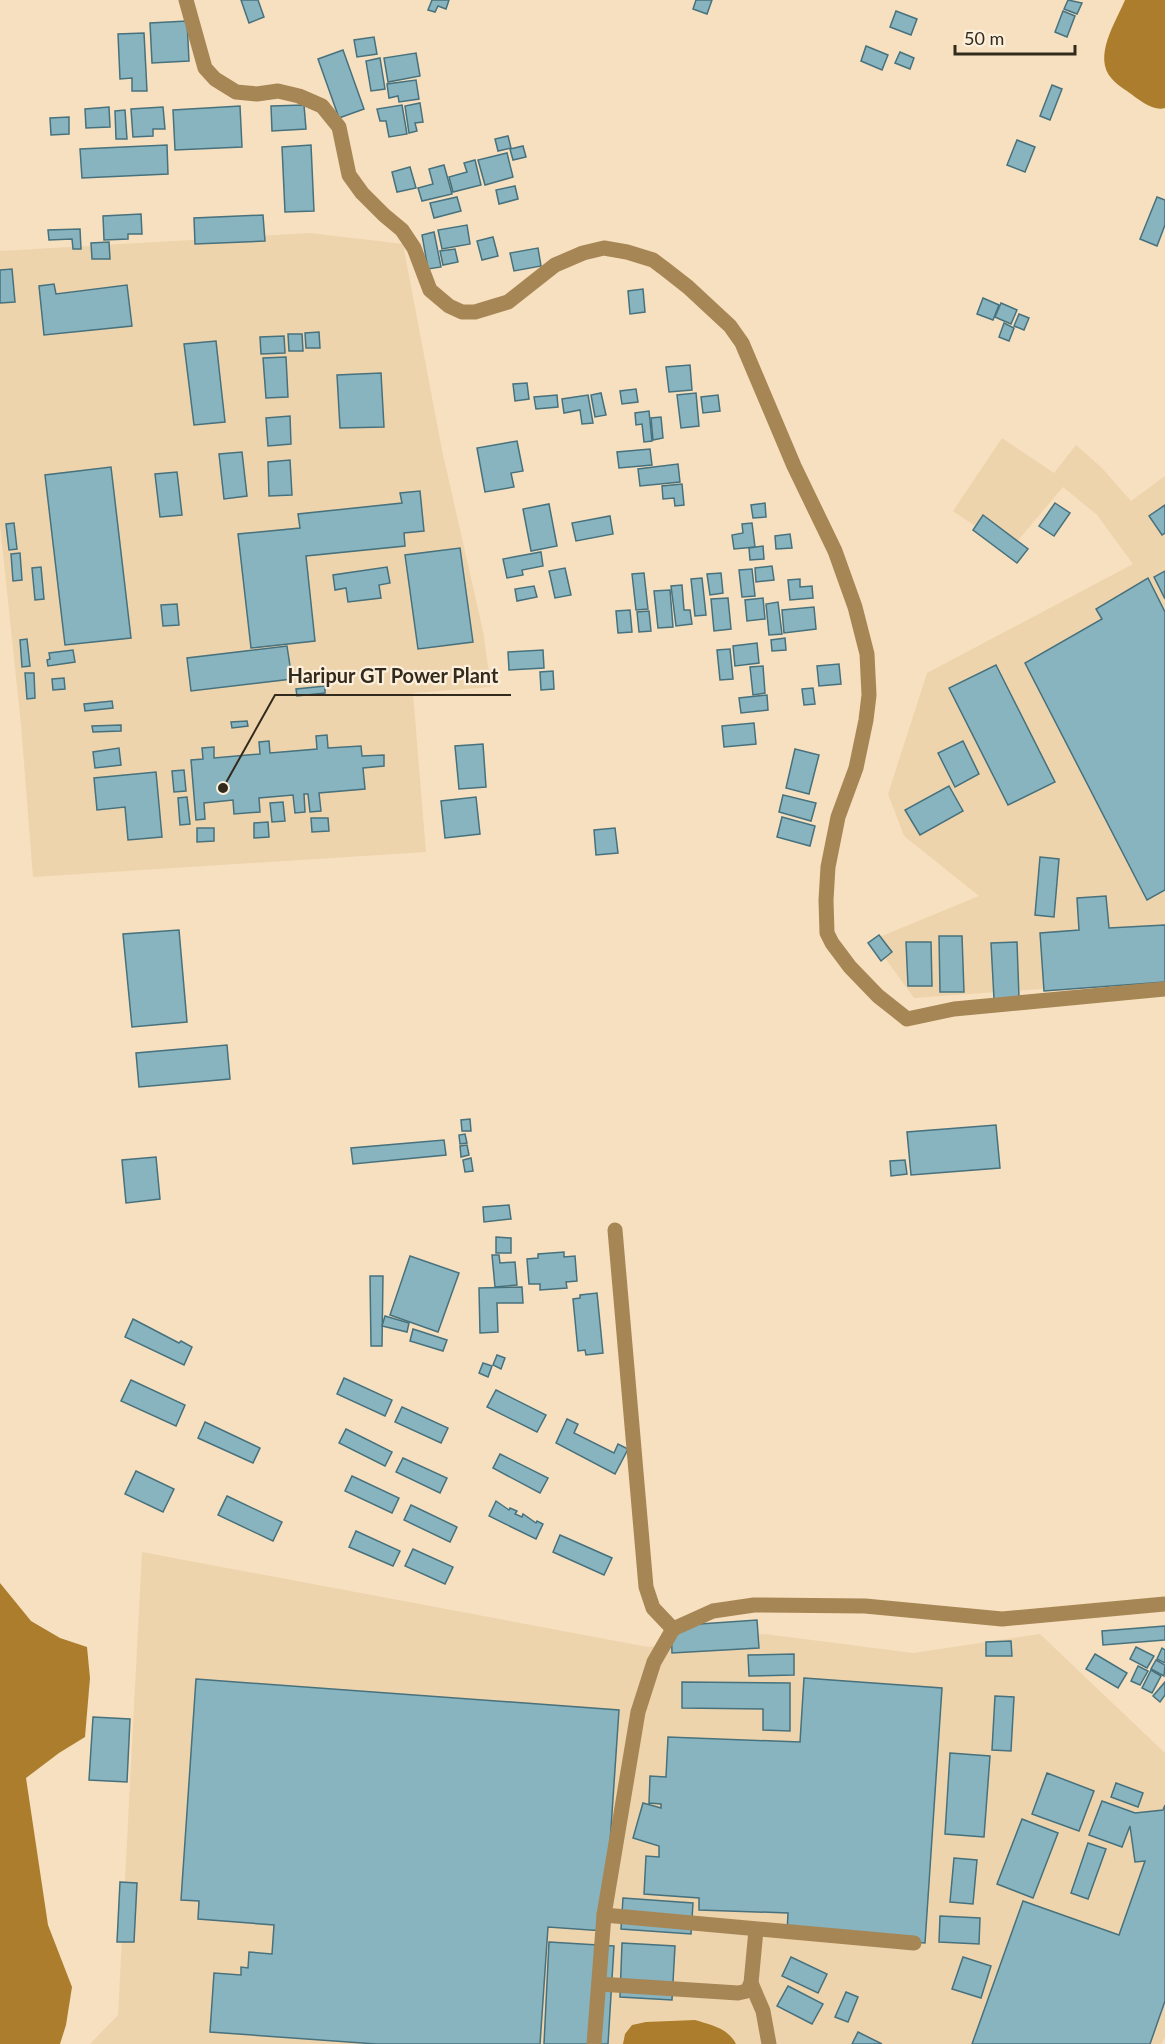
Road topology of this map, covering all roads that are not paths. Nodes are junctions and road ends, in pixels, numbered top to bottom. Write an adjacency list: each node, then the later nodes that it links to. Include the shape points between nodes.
1 (186, 0): 2 (street, via 205,68 215,79 236,92 278,91 322,106 339,127 349,175 362,193 402,230 414,248 430,290 449,306 475,312 508,302 555,266 604,248 653,260 688,286 742,343 835,550 867,654 870,695 856,768 838,817 828,867 827,933 850,967 878,996 907,1019 954,1009)
2 (1165, 989)
3 (615, 1230): 5 (street, via 646,1587 653,1608)
4 (1165, 1604): 5 (street, via 1002,1618 865,1606 754,1605 713,1611)
5 (674, 1629): 6 (street, via 654,1662 638,1712)
6 (604, 1915): 7 (street); 10 (street)
7 (756, 1930): 8 (street); 9 (street)
8 (914, 1943)
9 (751, 1983): 10 (street, via 747,1991 738,1994); 12 (street, via 763,2011)
10 (599, 1984): 11 (street)
11 (594, 2044)
12 (769, 2044)

